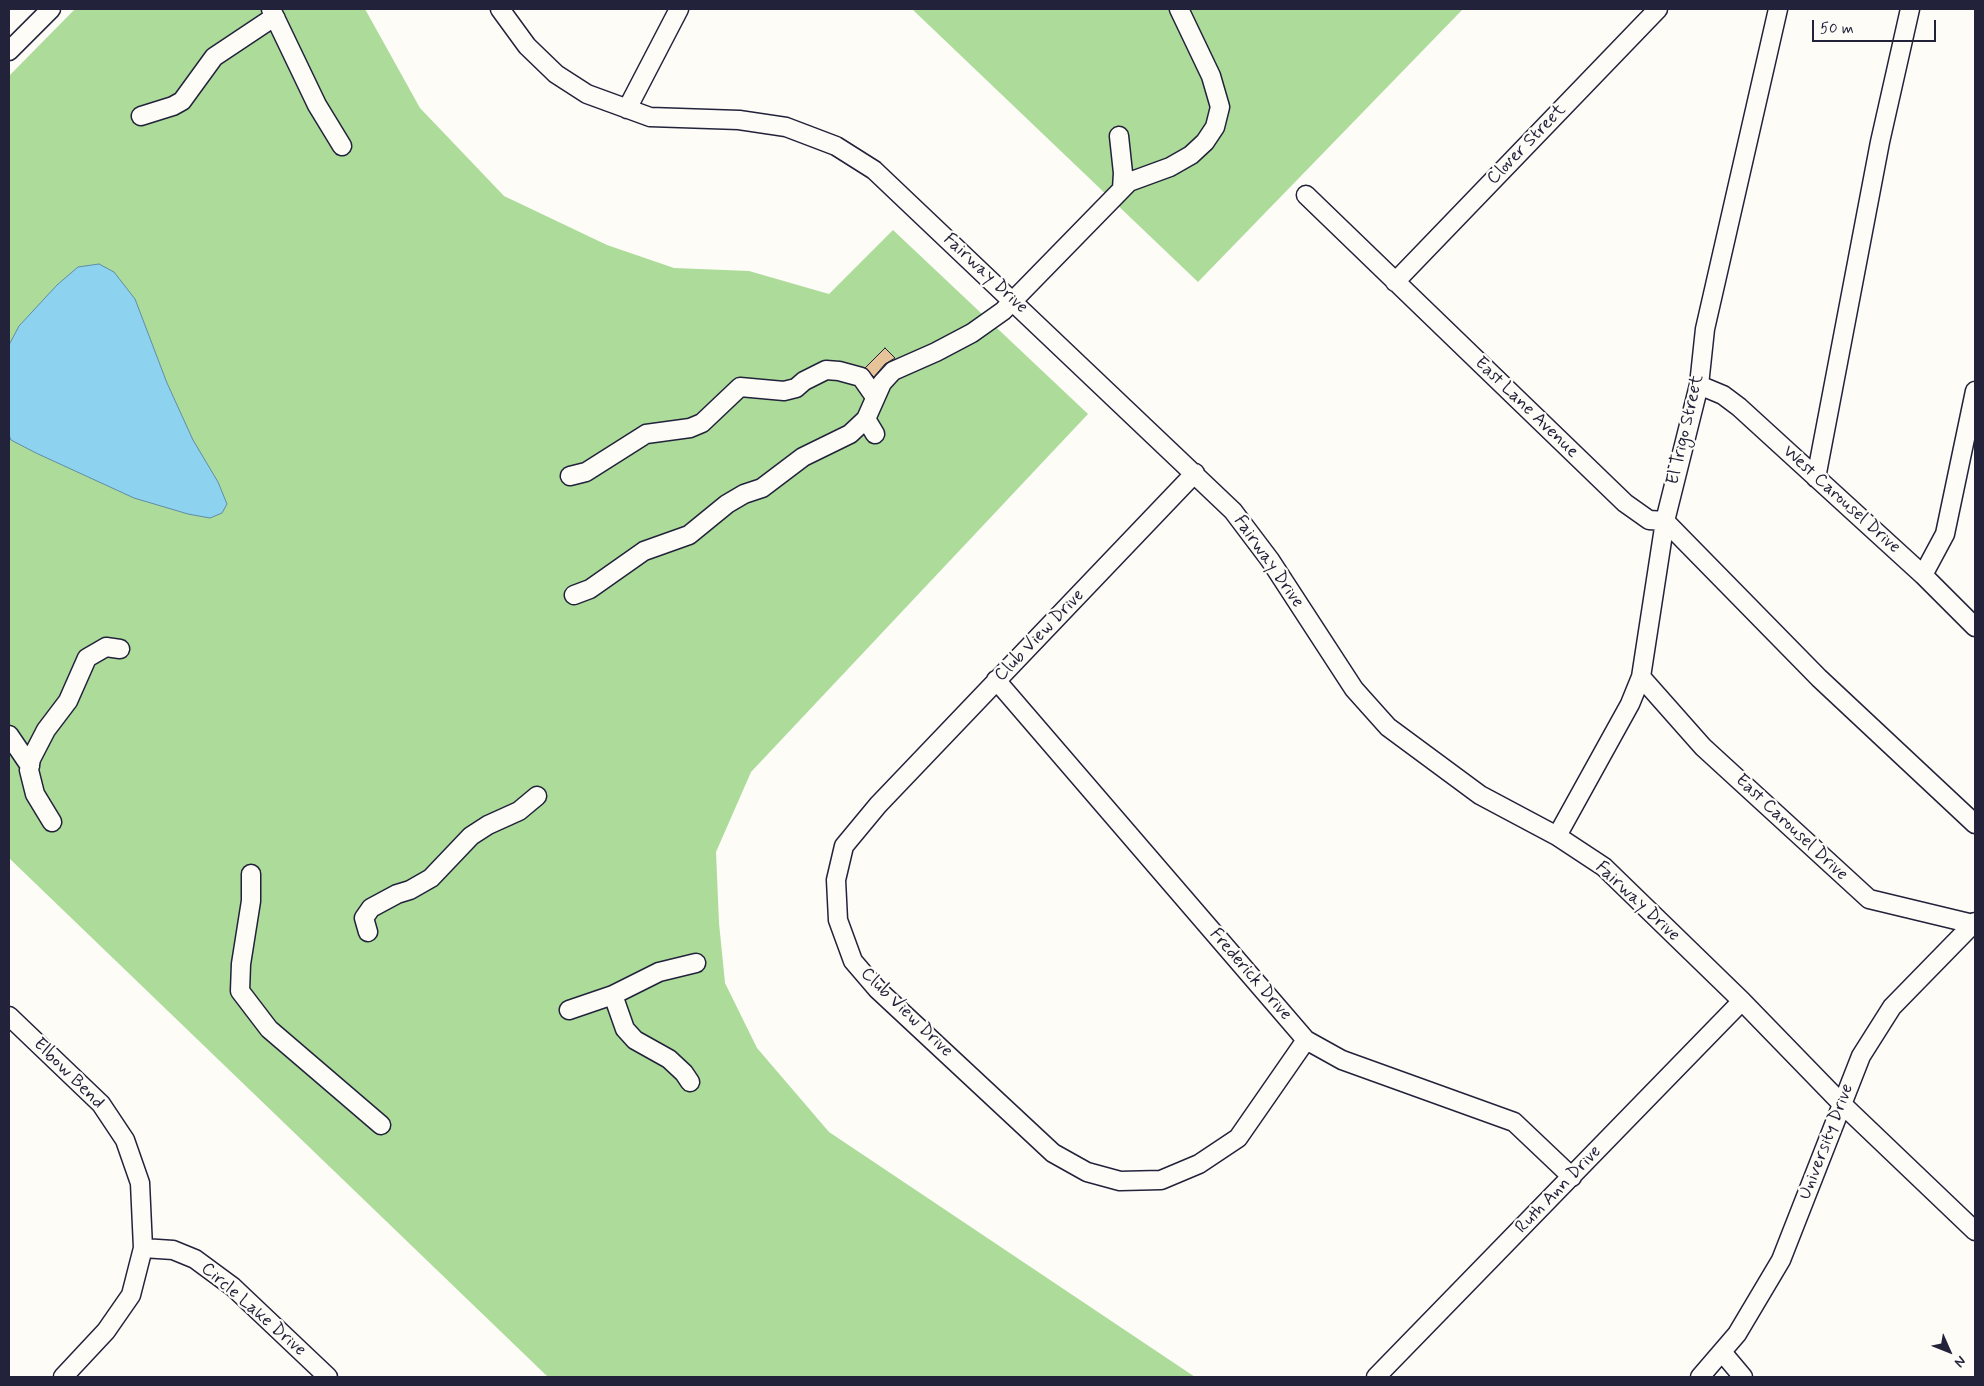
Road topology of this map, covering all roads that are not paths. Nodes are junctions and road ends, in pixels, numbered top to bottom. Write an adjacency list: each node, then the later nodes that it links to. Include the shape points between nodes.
1 (50, 9): 9 (street)
2 (500, 9): 10 (street, Fairway Drive, via 527,46 556,74 587,94)
3 (679, 9): 10 (street)
4 (1180, 9): 14 (street, via 1211,76 1220,107 1215,127 1191,155 1170,167 1129,182)
5 (1658, 9): 16 (street, Clover Street)
6 (1778, 9): 18 (street, El Trigo Street, via 1705,329)
7 (1910, 9): 23 (street, via 1880,142)
8 (273, 14): 11 (street, via 268,21 214,57 182,101); 13 (street, via 309,90)
9 (9, 51)
10 (627, 109): 17 (street, Fairway Drive, via 650,116 739,120 786,127 836,146 874,170)
11 (141, 116)
12 (1119, 136): 14 (street)
13 (342, 146)
14 (1122, 189): 17 (street)
15 (1306, 195): 16 (street, East Lane Avenue)
16 (1395, 282): 24 (street, East Lane Avenue, via 1625,503 1649,520)
17 (1012, 301): 20 (street, via 972,333 893,371); 21 (street, Fairway Drive)
18 (1699, 385): 23 (street, West Carousel Drive, via 1740,406); 24 (street, El Trigo Street)
19 (1975, 392): 25 (street, via 1945,534)
20 (875, 397): 22 (street, via 860,377 839,370 826,370 796,388 784,391 735,382 702,423 690,428 646,434 586,472); 26 (street, via 870,426 803,456 762,488 728,504 688,535 644,551 590,589)
21 (1195, 473): 30 (street, Club View Drive); 36 (street, Fairway Drive, via 1238,518 1270,560 1354,690 1388,727 1480,795)
22 (570, 476)
23 (1816, 478): 25 (street, West Carousel Drive)
24 (1665, 520): 29 (street, El Trigo Street); 35 (street, via 1819,678)
25 (1923, 575): 27 (street, West Carousel Drive)
26 (574, 595)
27 (1975, 627)
28 (120, 649): 32 (street, via 106,647 86,658 68,702 36,747)
29 (1641, 678): 36 (street, El Trigo Street); 38 (street, East Carousel Drive, via 1703,747 1869,899)
30 (996, 680): 45 (street, Frederick Drive); 45 (street, Club View Drive, via 878,805 844,846 836,880 838,920 854,961 877,989 1053,1153 1087,1172 1120,1181 1160,1180 1199,1164 1238,1138)
31 (9, 735): 32 (street)
32 (30, 766): 34 (street, via 35,794)
33 (537, 796): 39 (street, via 519,811 471,836 440,870 420,885 371,908 364,918)
34 (52, 822)
35 (1975, 824)
36 (1557, 836): 42 (street, Fairway Drive, via 1604,867)
37 (251, 874): 48 (street, via 251,901 240,991 268,1029)
38 (1974, 923): 47 (street, University Drive, via 1892,1007 1861,1056)
39 (368, 932)
40 (696, 963): 41 (street, via 659,972)
41 (613, 995): 43 (street); 46 (street, via 625,1029 644,1046 668,1059)
42 (1742, 1001): 47 (street, Fairway Drive); 49 (street, Ruth Ann Drive)
43 (569, 1010)
44 (9, 1016): 51 (street, Elbow Bend, via 101,1104 124,1140 140,1182)
45 (1306, 1040): 49 (street, Frederick Drive, via 1342,1060 1514,1122)
46 (690, 1082)
47 (1842, 1104): 50 (street, Fairway Drive); 52 (street, University Drive, via 1781,1260)
48 (381, 1125)
49 (1572, 1177): 55 (street, Ruth Ann Drive)
50 (1975, 1231)
51 (143, 1248): 53 (street, Elbow Bend, via 132,1295 106,1331); 54 (street, Circle Lake Drive, via 173,1250 196,1259 232,1287)
52 (1722, 1352): 56 (street, University Drive); 57 (street)
53 (63, 1377)
54 (328, 1377)
55 (1376, 1377)
56 (1700, 1377)
57 (1743, 1377)

